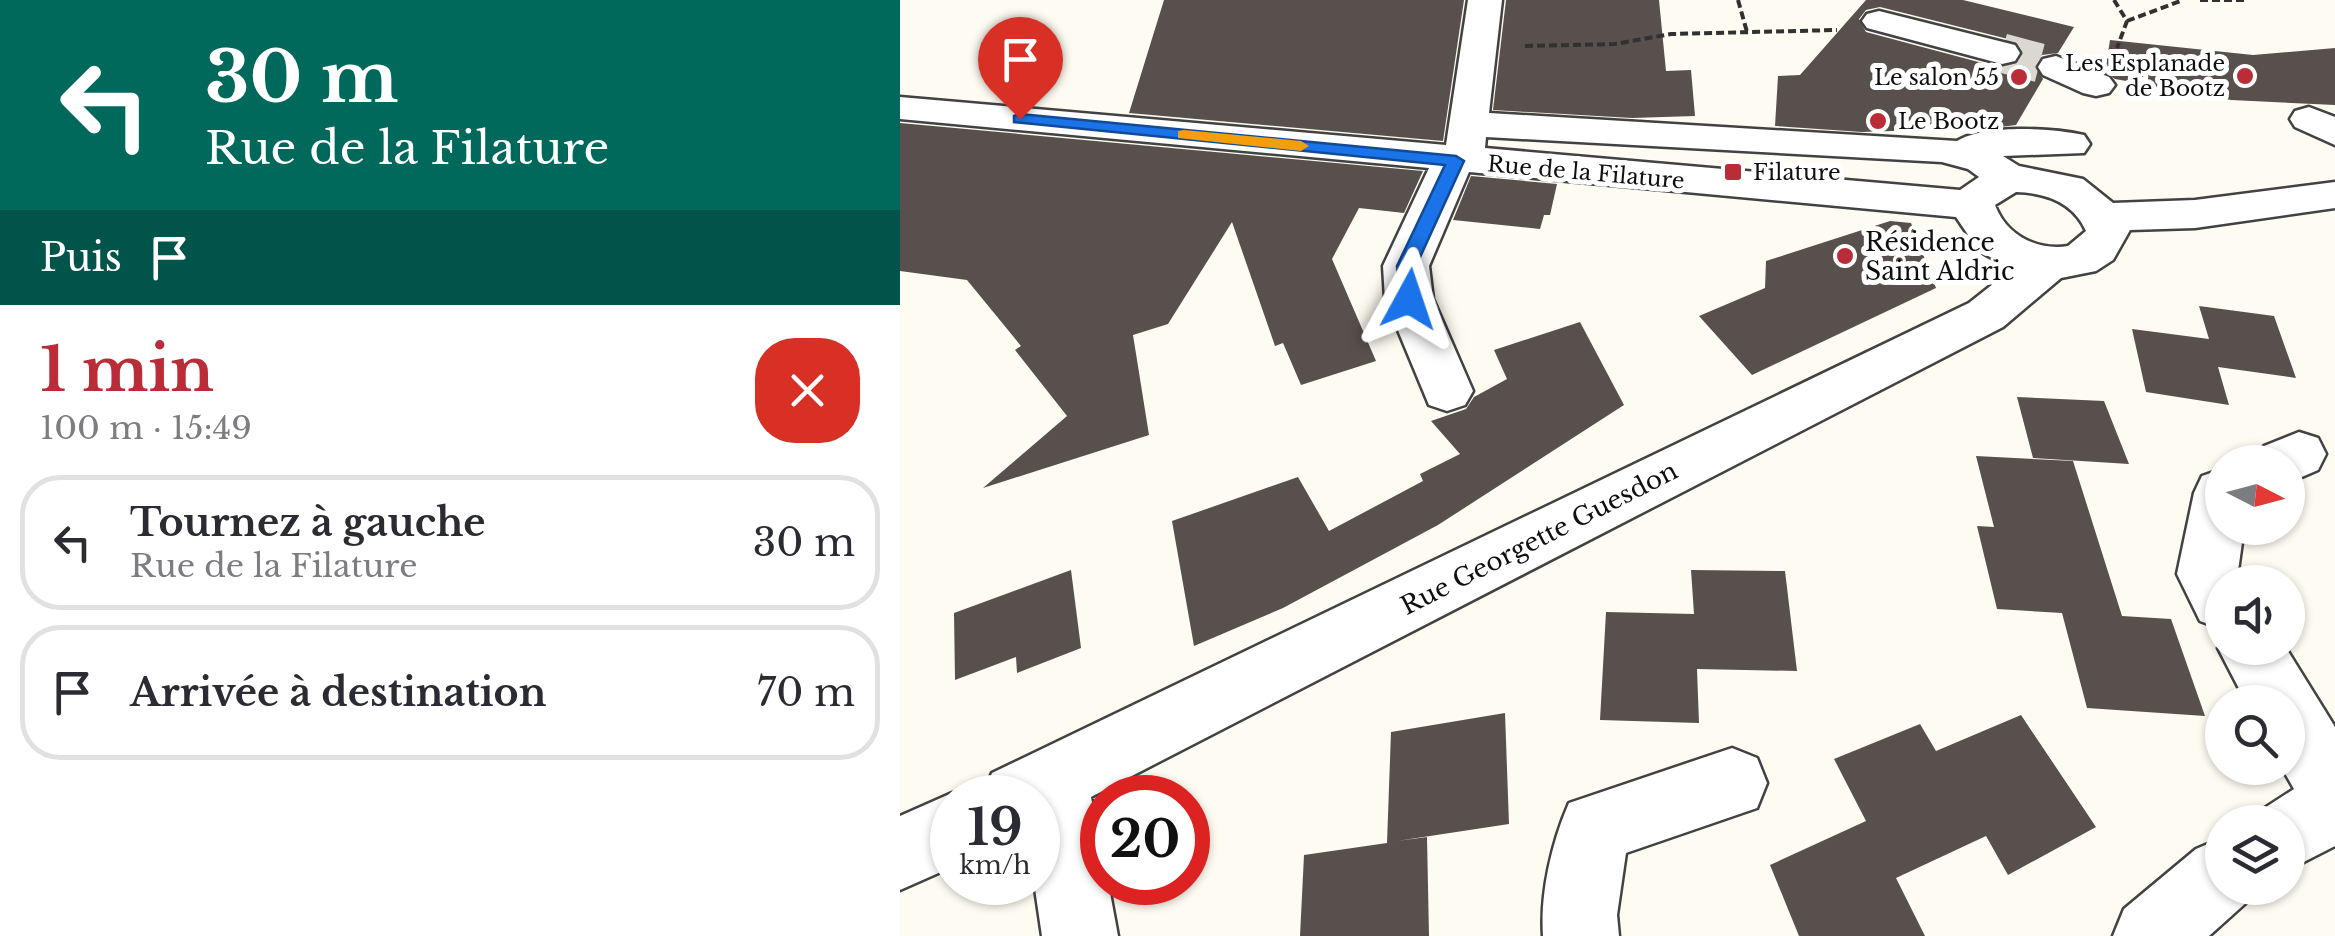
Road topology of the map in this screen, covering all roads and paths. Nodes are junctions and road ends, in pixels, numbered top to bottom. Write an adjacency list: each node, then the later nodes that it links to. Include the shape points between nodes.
1 (1485, 0): 16 (street)
2 (1738, 0): 9 (path)
3 (2114, 0): 8 (path)
4 (2183, 0): 8 (path)
5 (2200, 0): 6 (path)
6 (2246, 0)
7 (1879, 21): 9 (path, via 1873,29); 12 (street)
8 (2127, 21): 10 (path)
9 (1747, 32): 11 (path)
10 (2121, 36)
11 (1516, 49)
12 (2002, 53)
13 (2056, 67): 14 (street)
14 (2096, 85)
15 (900, 108): 16 (street, Rue de la Filature)
16 (1463, 142): 18 (street); 21 (street, Rue de la Filature); 24 (street, via 1406,266 1409,299)
17 (2070, 144): 18 (street)
18 (1944, 150): 19 (street, via 1982,160)
19 (2010, 179): 21 (street, via 1979,193); 22 (street, via 2053,182 2092,203)
20 (2335, 196): 22 (street, via 2196,214)
21 (1974, 205): 23 (street, via 1982,230 1994,241)
22 (2103, 217): 23 (street, via 2108,231 2092,255)
23 (2052, 262): 26 (street, Rue Georgette Guesdon, via 1986,315)
24 (1448, 391)
25 (2305, 741): 28 (street)
26 (1060, 776)
27 (1732, 783): 36 (street, via 1594,828)
28 (2335, 793)
29 (2335, 805): 30 (street)
30 (2305, 824)
31 (930, 839): 32 (street)
32 (900, 854)
33 (1060, 872): 35 (street)
34 (2205, 890): 37 (street)
35 (1080, 936)
36 (1581, 936)
37 (2151, 936)

